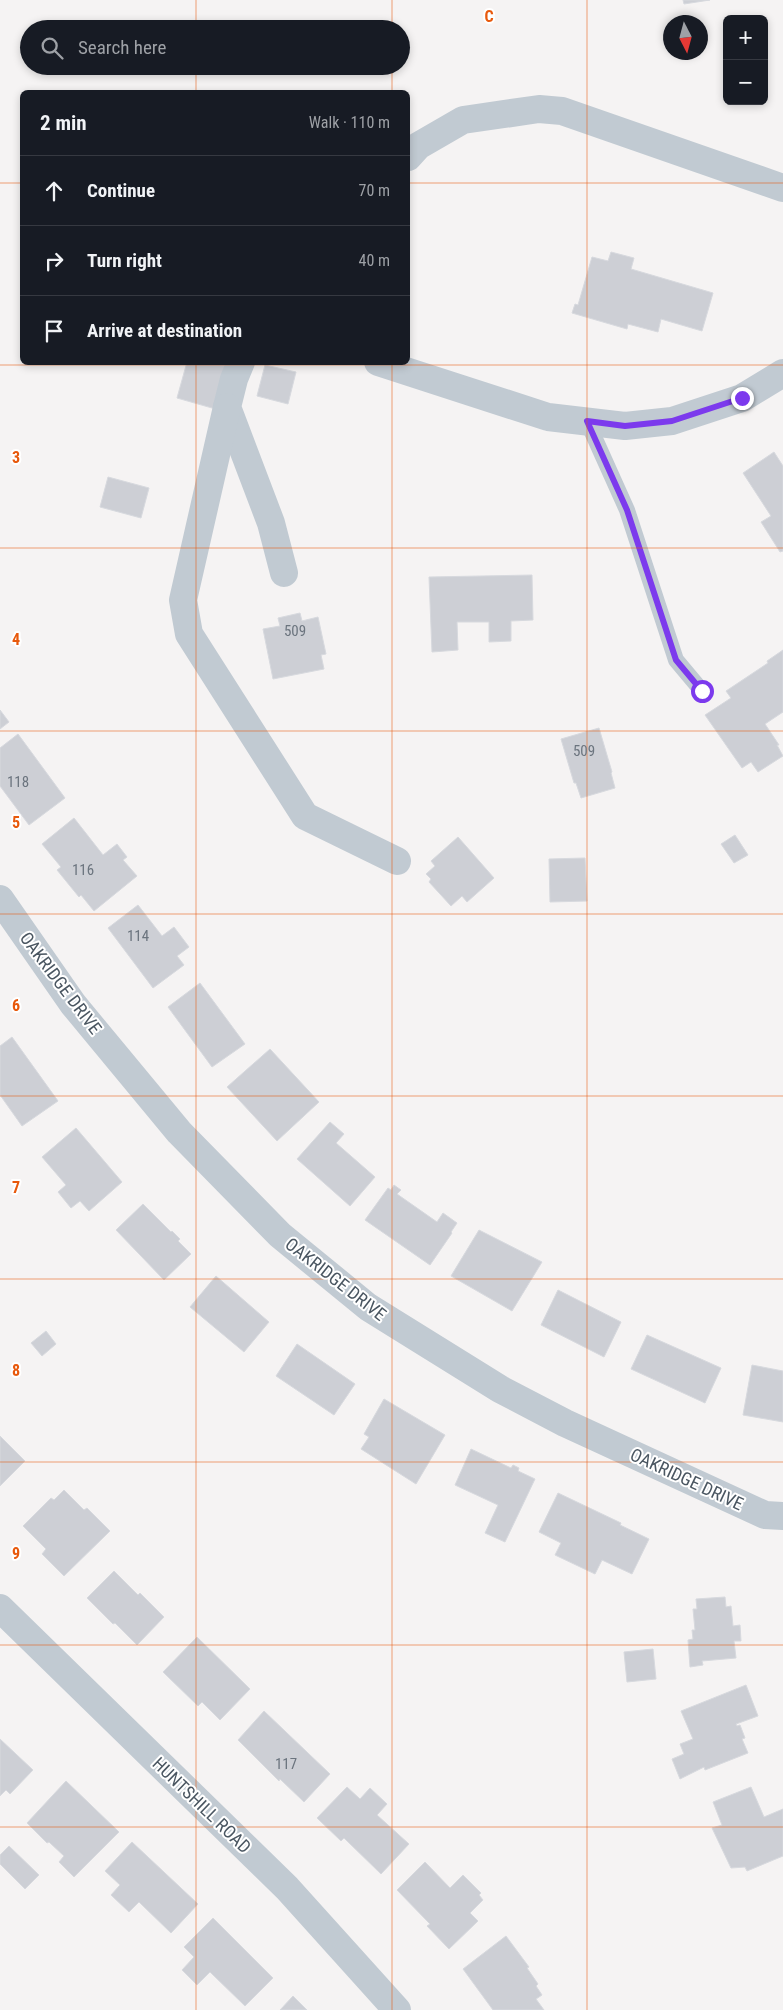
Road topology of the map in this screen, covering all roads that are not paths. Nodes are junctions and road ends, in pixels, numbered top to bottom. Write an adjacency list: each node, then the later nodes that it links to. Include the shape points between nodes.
1 (410, 155): 2 (street, via 418,146 463,120 539,109 562,111)
2 (783, 188)
3 (240, 365): 6 (street)
4 (387, 365): 7 (street, via 548,417)
5 (783, 373): 7 (street, via 742,398 672,421 625,426)
6 (227, 407): 8 (street, via 271,523); 10 (street, via 183,600 189,634 305,816)
7 (587, 421): 9 (lane, via 627,510 676,660)
8 (284, 573)
9 (702, 691)
10 (397, 862)
11 (0, 899): 12 (street, OAKRIDGE DRIVE, via 73,1004 179,1132 280,1235 368,1307 500,1389 565,1422 765,1515)
12 (783, 1516)
13 (0, 1608): 14 (street, HUNTSHILL ROAD, via 287,1888)
14 (397, 2010)

